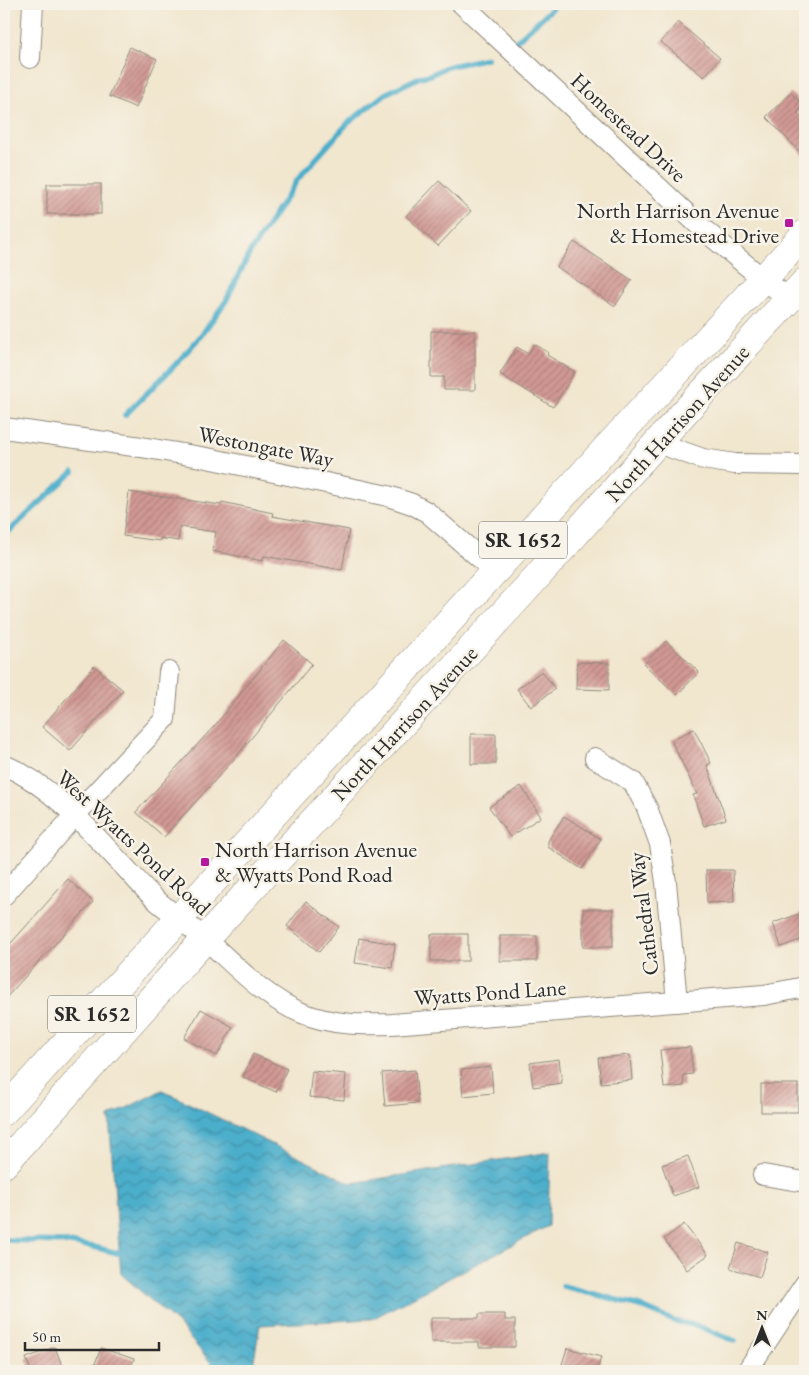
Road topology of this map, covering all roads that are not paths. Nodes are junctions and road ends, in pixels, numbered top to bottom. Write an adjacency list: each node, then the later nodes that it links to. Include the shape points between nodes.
1 (33, 4): 3 (street)
2 (462, 4): 5 (street, Homestead Drive, via 703,229)
3 (30, 58)
4 (805, 234): 5 (main road, North Harrison Avenue / SR 1652)
5 (764, 280): 6 (street, Homestead Drive); 10 (main road, North Harrison Avenue / SR 1652)
6 (798, 290): 8 (main road, North Harrison Avenue / SR 1652)
7 (4, 428): 10 (street, Westongate Way, via 207,458 388,496 426,512)
8 (658, 443): 9 (street, via 703,459 734,464); 17 (main road, North Harrison Avenue / SR 1652)
9 (805, 465)
10 (495, 571): 16 (main road, North Harrison Avenue / SR 1652)
11 (169, 672): 14 (street, via 165,719)
12 (594, 758): 19 (street, Cathedral Way, via 633,782 660,844)
13 (4, 765): 14 (street, West Wyatts Pond Road, via 51,795)
14 (75, 815): 15 (street); 16 (street, West Wyatts Pond Road, via 155,899)
15 (4, 895)
16 (180, 918): 17 (street, West Wyatts Pond Road); 20 (main road, North Harrison Avenue / SR 1652)
17 (205, 939): 19 (street, Wyatts Pond Lane, via 282,1003 302,1013 340,1024 392,1024); 21 (main road, North Harrison Avenue / SR 1652)
18 (805, 987): 19 (street, Wyatts Pond Lane, via 764,995)
19 (677, 1002)
20 (4, 1111)
21 (4, 1164)
22 (763, 1175): 23 (street)
23 (805, 1182)
24 (805, 1284): 25 (street)
25 (747, 1371)

